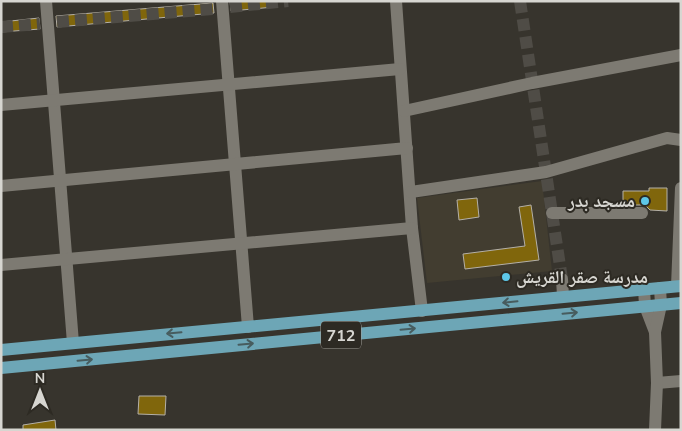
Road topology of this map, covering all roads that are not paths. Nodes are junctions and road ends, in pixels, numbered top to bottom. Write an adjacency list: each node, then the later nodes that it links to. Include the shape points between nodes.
1 (46, 1): 7 (street)
2 (396, 1): 5 (street)
3 (222, 6): 6 (street)
4 (681, 55): 9 (street)
5 (400, 69): 6 (street); 9 (street)
6 (229, 84): 7 (street); 12 (street)
7 (54, 100): 8 (street); 13 (street)
8 (1, 105)
9 (404, 111): 11 (street)
10 (681, 140): 16 (street, via 668,138 546,172)
11 (407, 148): 12 (street); 16 (street)
12 (235, 164): 13 (street); 20 (street)
13 (60, 181): 14 (street); 21 (street)
14 (1, 186)
15 (681, 188): 24 (street)
16 (411, 192): 19 (street)
17 (552, 213): 18 (street)
18 (642, 213)
19 (412, 228): 20 (street); 31 (street)
20 (240, 243): 21 (street); 32 (street)
21 (66, 259): 22 (street); 34 (street)
22 (1, 265)
23 (562, 279): 27 (street)
24 (679, 286): 25 (main road, 712)
25 (660, 288): 26 (main road, 712); 29 (street)
26 (644, 289): 27 (main road, 712); 30 (street)
27 (563, 296): 31 (main road, 712, one-way to 31)
28 (681, 303): 29 (main road, 712)
29 (661, 305): 30 (main road, 712); 33 (street)
30 (645, 306): 33 (street); 36 (main road, 712, one-way to 30)
31 (422, 311): 32 (main road, 712)
32 (248, 327): 34 (main road, 712, one-way to 34)
33 (655, 332): 38 (street)
34 (73, 342): 35 (main road, 712)
35 (1, 350)
36 (1, 368)
37 (681, 381): 38 (street)
38 (657, 383): 39 (street)
39 (655, 430)

